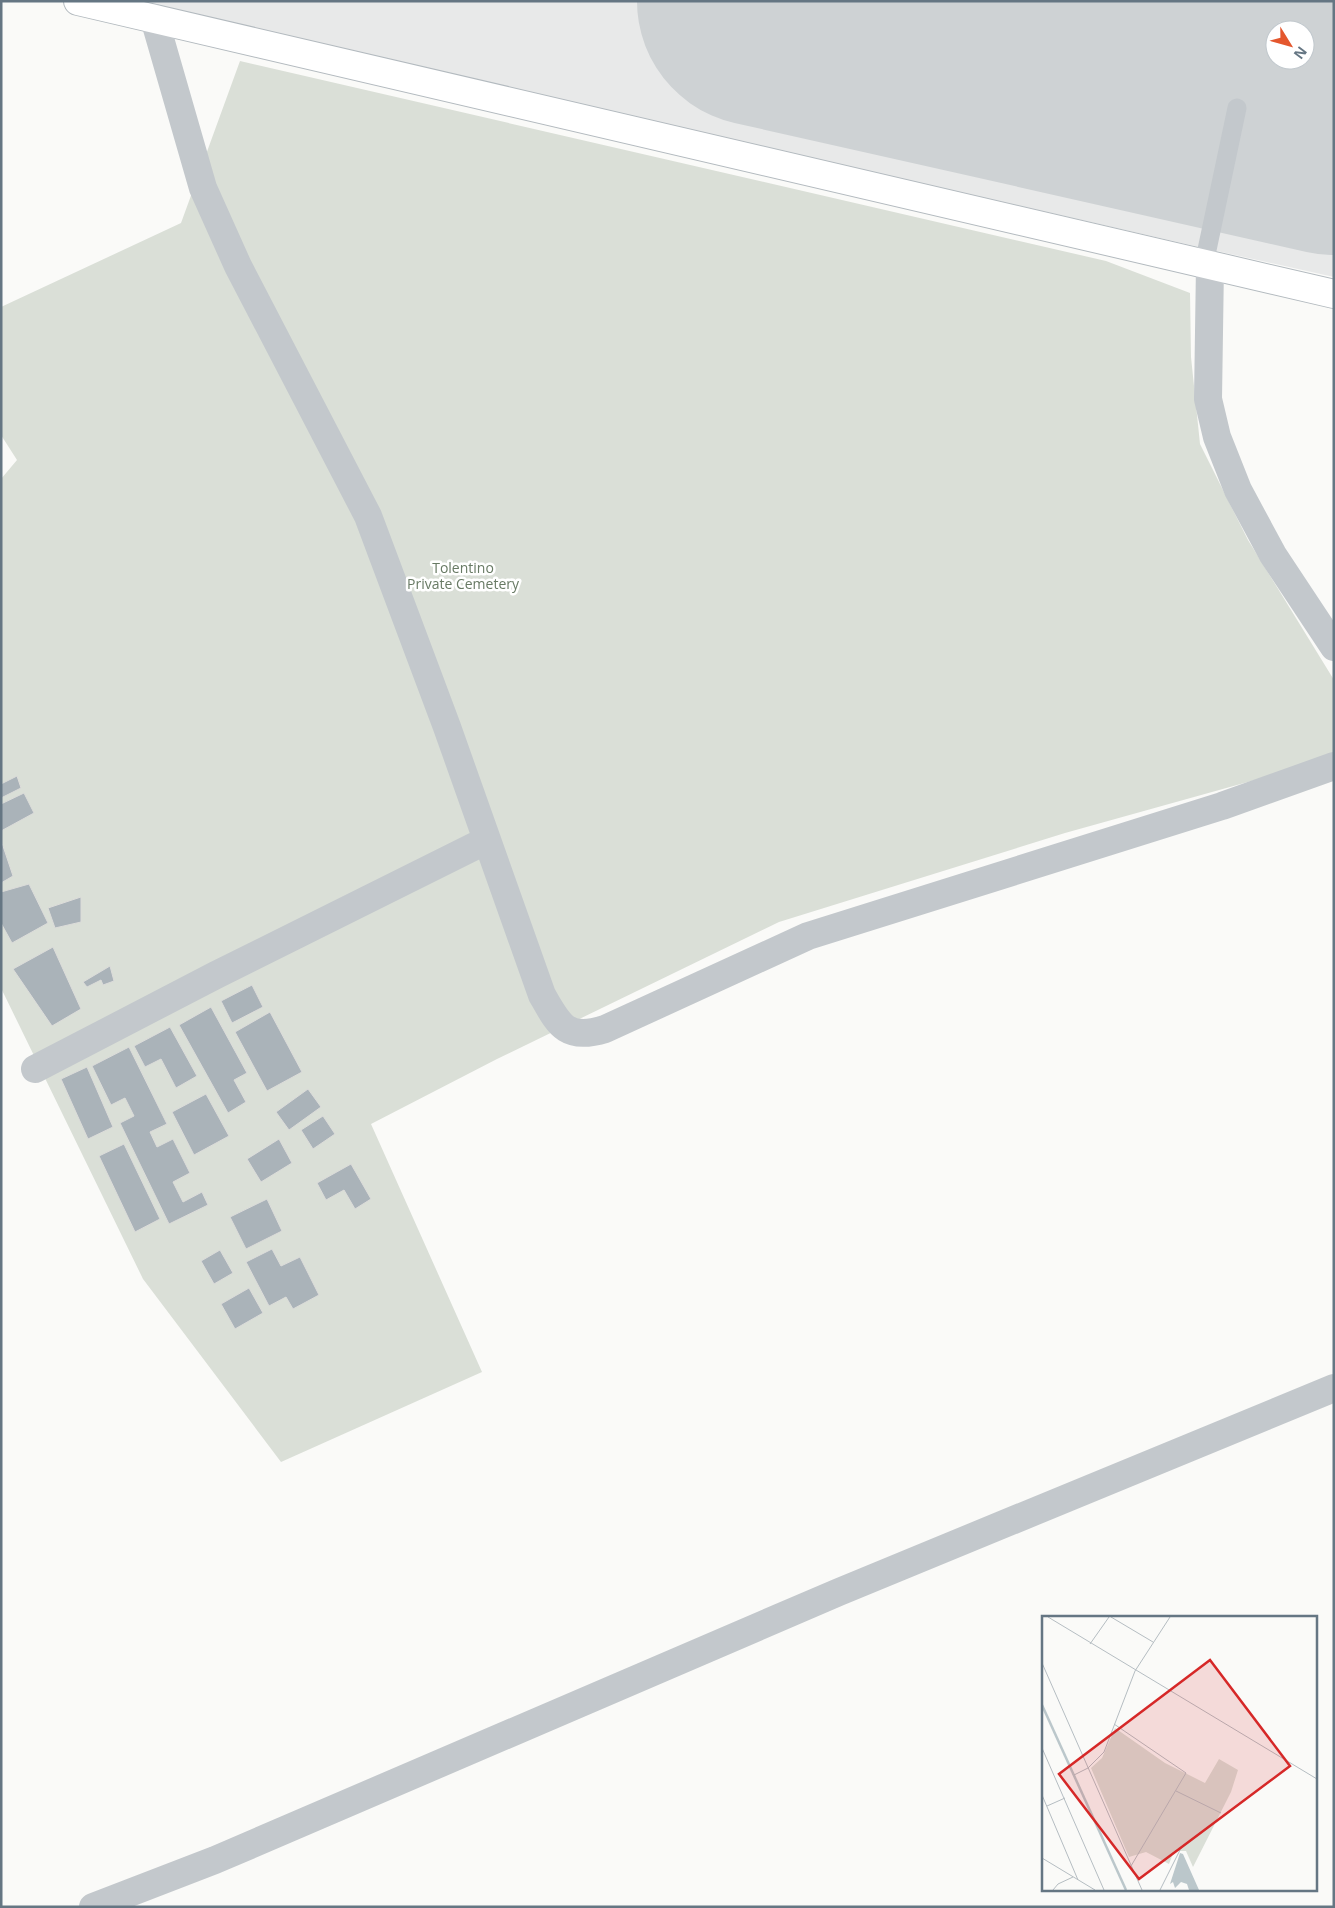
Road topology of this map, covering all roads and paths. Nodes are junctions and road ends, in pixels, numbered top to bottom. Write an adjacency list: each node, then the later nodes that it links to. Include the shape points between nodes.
1 (78, 1): 2 (street)
2 (154, 18): 4 (street); 8 (street, via 203,188 238,266 368,516)
3 (1237, 108): 4 (lane)
4 (1207, 264): 5 (street); 6 (street, via 1208,399 1217,437 1238,490 1273,555)
5 (1334, 294)
6 (1334, 647)
7 (1334, 766): 8 (street, via 1222,806 808,936 588,1034 569,1031 560,1024 542,994)
8 (488, 840): 9 (street)
9 (34, 1069)
10 (1334, 1388): 11 (street, via 839,1592 215,1860)
11 (93, 1907)

